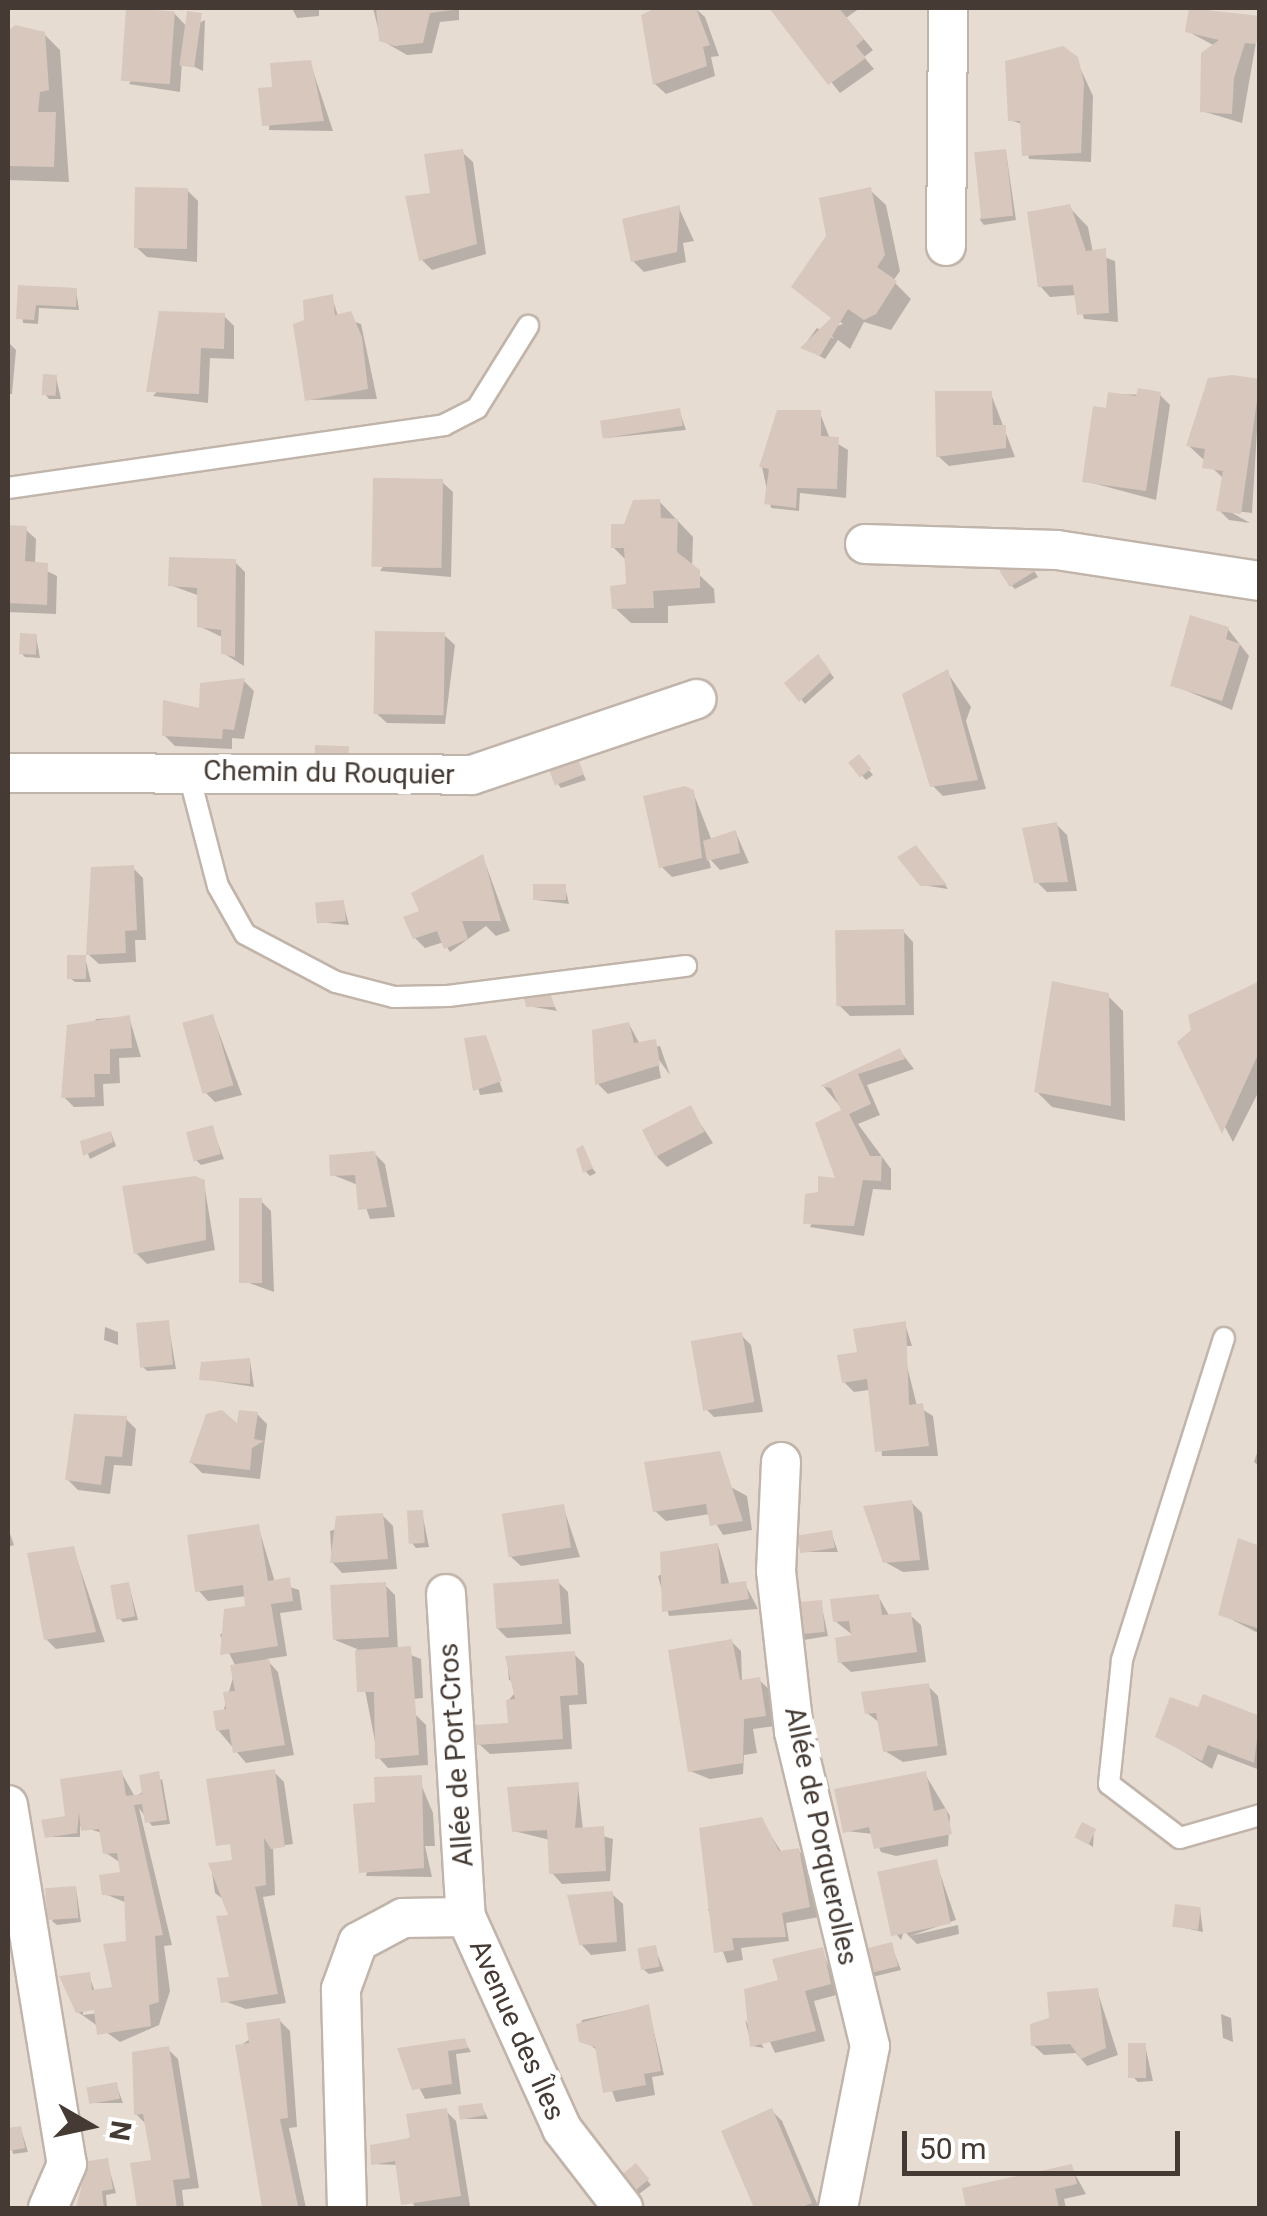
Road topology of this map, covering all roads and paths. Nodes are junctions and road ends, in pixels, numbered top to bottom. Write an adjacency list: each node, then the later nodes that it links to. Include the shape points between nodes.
1 (948, 8): 2 (street)
2 (946, 246)
3 (528, 326): 4 (lane, via 477,408 444,425)
4 (8, 488)
5 (865, 544): 6 (street, via 1056,550)
6 (1260, 581)
7 (697, 700): 8 (street, Chemin du Rouquier, via 472,775)
8 (188, 770): 9 (street, Chemin du Rouquier); 10 (lane, via 218,886 244,934 336,982 394,998 448,996)
9 (8, 773)
10 (686, 966)
11 (1224, 1338): 15 (lane, via 1122,1660 1109,1784 1180,1838)
12 (780, 1462): 17 (street, Allée de Porquerolles, via 776,1572 794,1732 870,2046)
13 (446, 1594): 16 (street, Allée de Port-Cros)
14 (8, 1806): 18 (street, via 52,2083 31,2110)
15 (1260, 1815)
16 (466, 1916): 19 (street, Avenue des Îles, via 403,1918 358,1942 341,1990); 20 (street, Avenue des Îles, via 562,2129)
17 (838, 2207)
18 (48, 2208)
19 (347, 2208)
20 (623, 2208)

